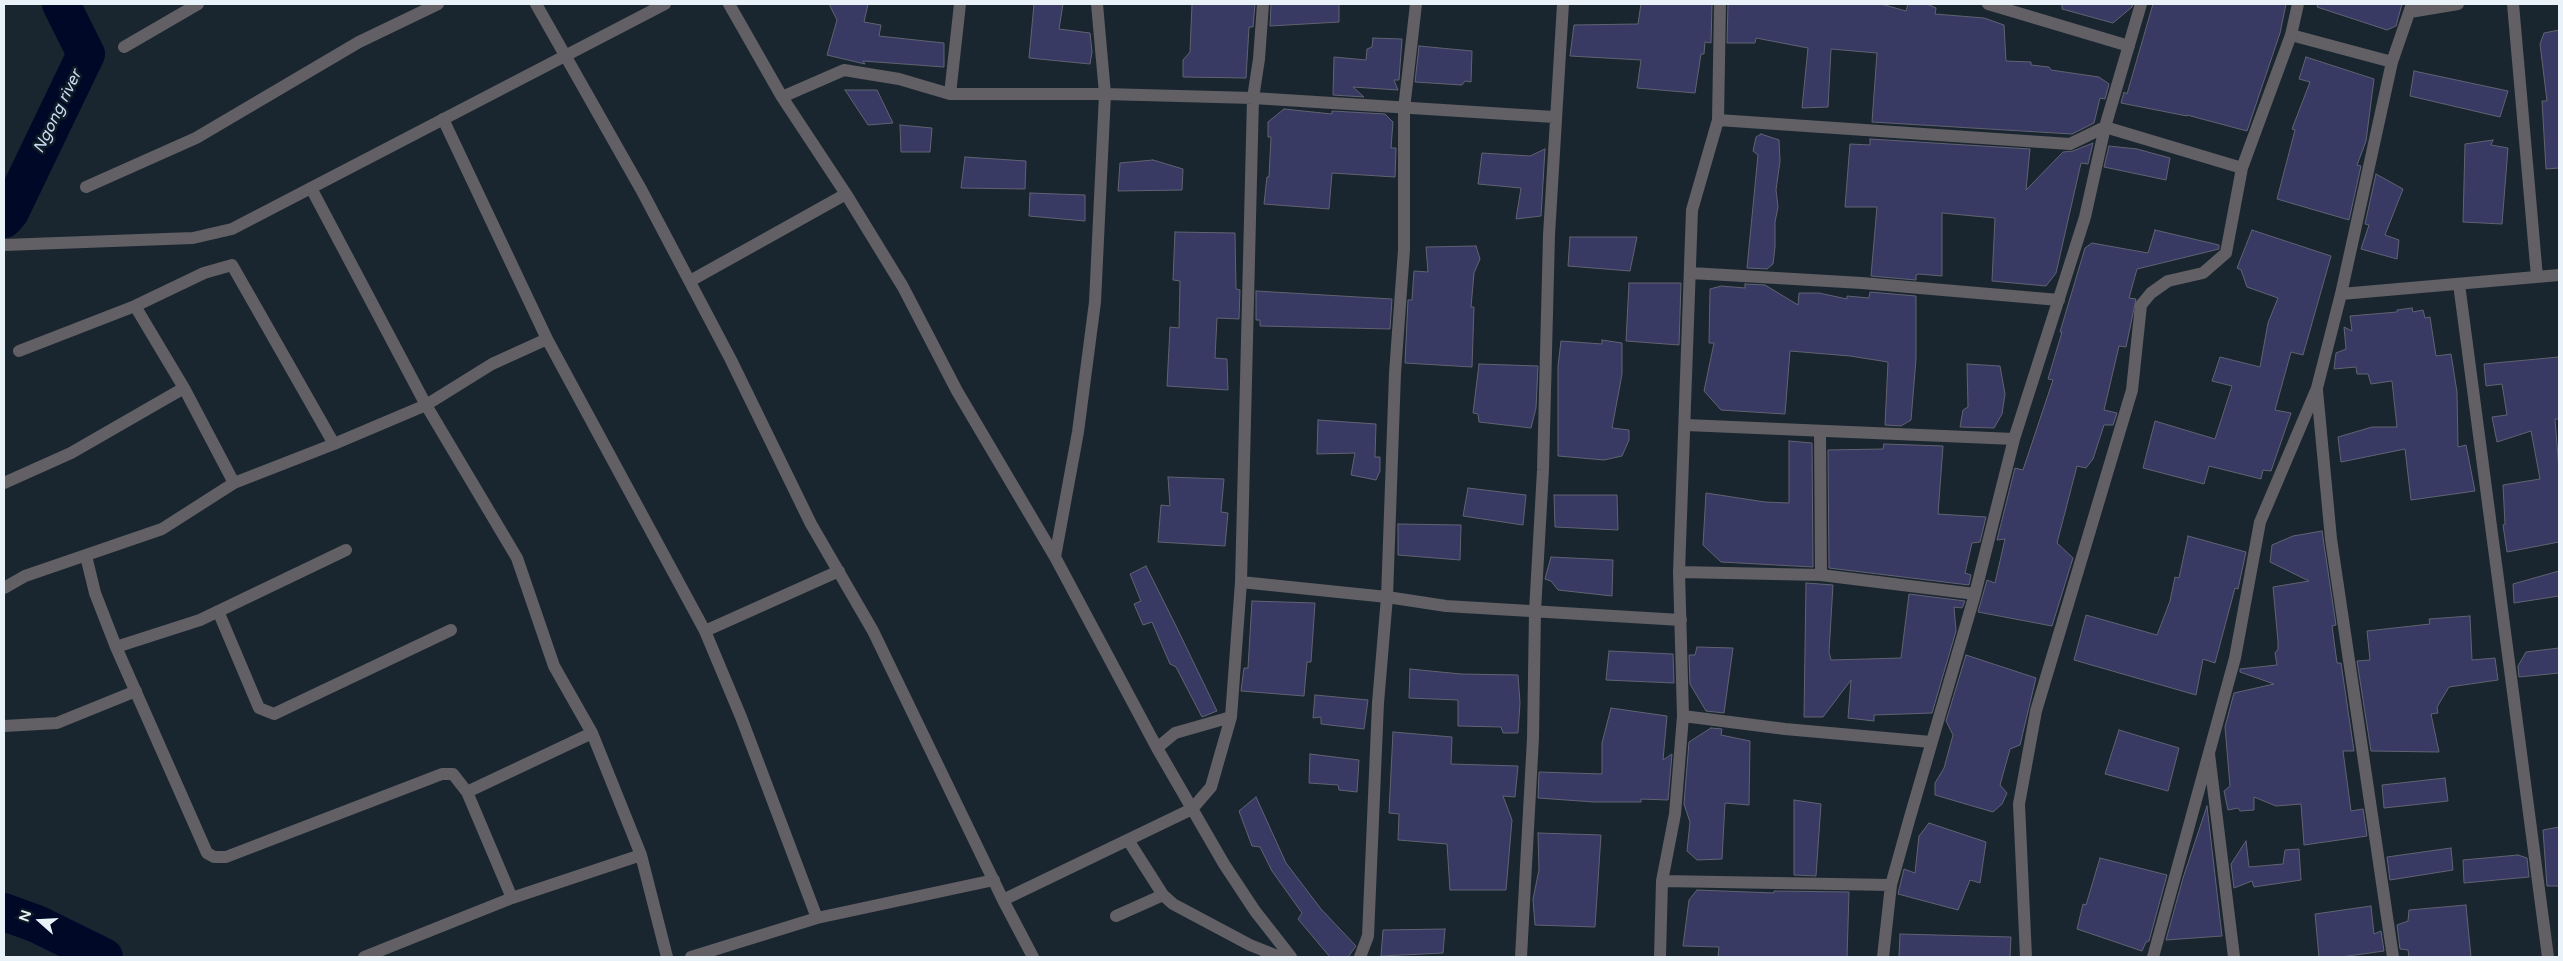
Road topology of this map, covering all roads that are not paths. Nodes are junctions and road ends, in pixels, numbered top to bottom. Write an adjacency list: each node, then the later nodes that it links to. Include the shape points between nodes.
1 (198, 4): 19 (street)
2 (438, 4): 33 (street, via 359,42 196,138)
3 (536, 4): 21 (street)
4 (665, 4): 21 (street)
5 (729, 4): 25 (street)
6 (960, 4): 23 (street)
7 (1097, 4): 24 (street)
8 (1263, 4): 26 (street)
9 (1416, 4): 27 (street)
10 (1562, 4): 28 (street)
11 (1720, 4): 30 (street)
12 (1988, 4): 20 (street)
13 (2141, 4): 20 (street)
14 (2298, 4): 18 (street)
15 (2458, 4): 17 (street)
16 (2513, 4): 39 (street)
17 (2411, 8): 22 (street)
18 (2291, 35): 22 (street); 32 (street)
19 (124, 46)
20 (2129, 46): 31 (street)
21 (566, 55): 29 (street); 40 (street)
22 (2392, 62): 42 (street)
23 (950, 94): 24 (street); 25 (street, via 899,79 844,70)
24 (1105, 94): 26 (street); 58 (street, via 1095,302 1078,432)
25 (782, 97): 35 (street)
26 (1253, 98): 27 (street); 62 (street)
27 (1404, 109): 28 (street); 65 (street, via 1404,250 1395,373)
28 (1554, 117): 67 (street, via 1543,470)
29 (443, 119): 34 (street); 45 (street)
30 (1718, 120): 31 (street, via 2070,144); 37 (street, via 1692,210)
31 (2105, 127): 32 (street); 43 (street, via 2085,217)
32 (2242, 168): 102 (street, via 2226,253 2203,272 2168,281 2141,305 2132,390 2036,711 2019,804)
33 (86, 187)
34 (311, 188): 36 (street, via 232,229 193,238); 49 (street)
35 (846, 194): 40 (street); 58 (street)
36 (4, 245)
37 (1691, 273): 43 (street, via 1862,283); 50 (street)
38 (2559, 275): 39 (street)
39 (2537, 277): 41 (street)
40 (690, 281): 59 (street, via 811,524)
41 (2459, 284): 42 (street); 106 (street)
42 (2341, 294): 48 (street)
43 (2059, 300): 52 (street)
44 (135, 306): 46 (street); 47 (street); 53 (street, via 204,273 232,265)
45 (547, 339): 49 (street, via 492,364); 70 (street)
46 (19, 351)
47 (184, 388): 54 (street, via 71,453); 55 (street)
48 (2317, 388): 78 (street, via 2260,522 2234,658); 105 (street, via 2331,539)
49 (426, 405): 53 (street); 76 (street, via 517,558 554,666)
50 (1686, 425): 51 (street); 60 (street)
51 (1820, 431): 52 (street); 61 (street)
52 (2014, 439): 64 (street)
53 (334, 444): 55 (street)
54 (4, 483)
55 (234, 483): 57 (street, via 162,529)
56 (346, 550): 66 (street)
57 (86, 556): 63 (street, via 25,576); 71 (street, via 95,593)
58 (1055, 557): 79 (street)
59 (839, 571): 70 (street); 84 (street, via 873,631)
60 (1679, 572): 61 (street); 68 (street)
61 (1821, 575): 64 (street)
62 (1241, 582): 65 (street); 74 (street)
63 (4, 588)
64 (1975, 594): 77 (street)
65 (1387, 597): 67 (street, via 1446,606); 98 (street, via 1378,703 1368,936)
66 (218, 611): 69 (street, via 259,708 274,714); 71 (street)
67 (1535, 611): 68 (street); 99 (street, via 1533,738)
68 (1681, 620): 73 (street)
69 (452, 630)
70 (705, 631): 91 (street)
71 (116, 647): 72 (street)
72 (136, 691): 75 (street, via 57,722); 80 (street, via 207,853 214,857 226,857 442,774 453,774)
73 (1683, 716): 77 (street); 85 (street, via 1676,814)
74 (1231, 717): 79 (street, via 1175,733); 81 (street, via 1211,787)
75 (4, 726)
76 (592, 733): 80 (street); 83 (street)
77 (1931, 742): 86 (street)
78 (2208, 747): 103 (street); 104 (street)
79 (1157, 748): 81 (street)
80 (467, 792): 88 (street)
81 (1192, 809): 82 (street); 97 (street, via 1239,888)
82 (1128, 840): 87 (street); 89 (street)
83 (641, 854): 88 (street); 94 (street)
84 (994, 880): 89 (street); 91 (street)
85 (1662, 880): 86 (street); 100 (street)
86 (1891, 885): 101 (street)
87 (1163, 895): 90 (street); 96 (street, via 1189,914)
88 (512, 898): 93 (street)
89 (1003, 900): 92 (street)
90 (1116, 916)
91 (817, 918): 95 (street)
92 (1030, 956)
93 (364, 957)
94 (667, 957)
95 (691, 957)
96 (1280, 957)
97 (1291, 957)
98 (1360, 957)
99 (1521, 957)
100 (1660, 957)
101 (1882, 957)
102 (2026, 957)
103 (2153, 957)
104 (2234, 957)
105 (2393, 957)
106 (2548, 957)

